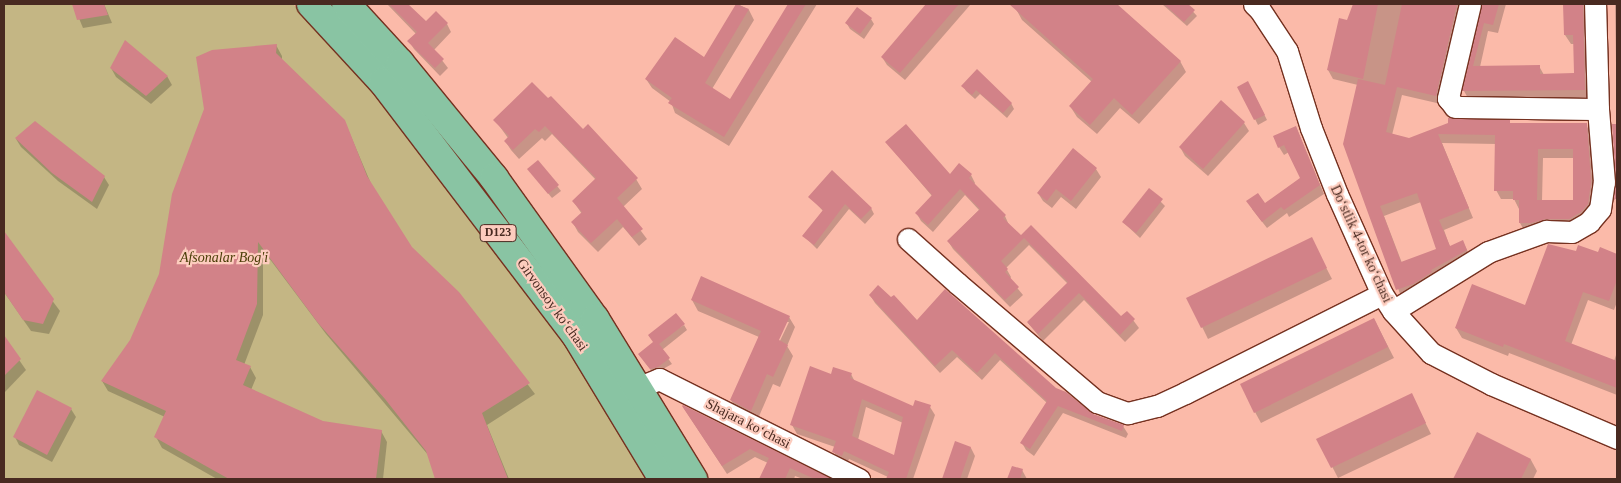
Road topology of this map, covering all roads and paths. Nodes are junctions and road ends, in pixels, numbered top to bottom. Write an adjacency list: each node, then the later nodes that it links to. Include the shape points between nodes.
1 (346, 4): 9 (main road, Girvonsoy koʻchasi / D123, via 400,63 487,169 595,319)
2 (1254, 4): 8 (street, Doʻstlik 4-tor koʻchasi, via 1287,52 1337,194)
3 (1470, 4): 6 (street, via 1448,98 1455,107)
4 (1595, 4): 6 (street)
5 (313, 5): 11 (main road, Girvonsoy koʻchasi / D123, via 383,82 577,337)
6 (1598, 109): 8 (street, via 1604,182 1600,210 1589,222 1572,232 1546,232 1488,252)
7 (908, 239): 8 (street, via 1097,402 1128,413 1157,406)
8 (1387, 303): 10 (street, Doʻstlik 4-tor koʻchasi, via 1431,352 1491,384)
9 (637, 388): 12 (main road, Girvonsoy koʻchasi / D123); 13 (street, Shajara koʻchasi, via 659,379)
10 (1617, 438)
11 (663, 479)
12 (693, 479)
13 (859, 479)

